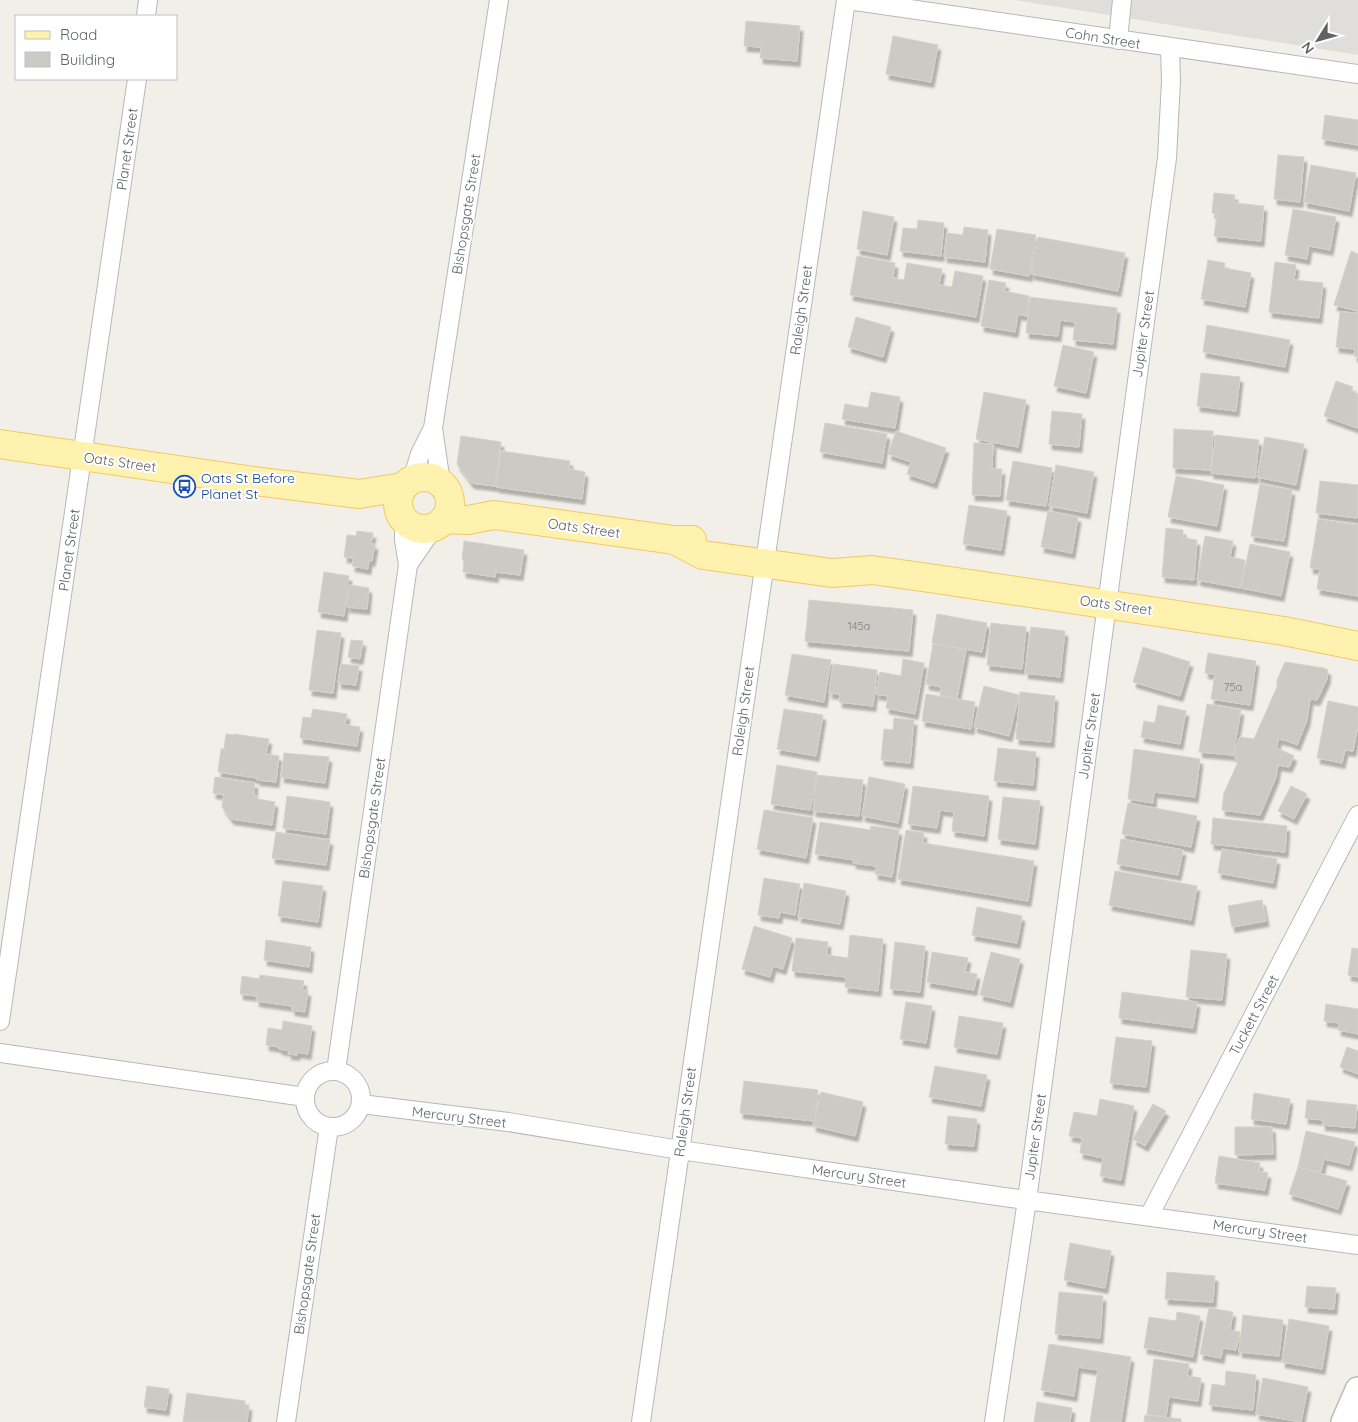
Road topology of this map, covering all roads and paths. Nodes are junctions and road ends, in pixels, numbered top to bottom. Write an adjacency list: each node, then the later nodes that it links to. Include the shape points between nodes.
1 (148, 0): 5 (street)
2 (499, 0): 10 (street, Bishopsgate Street)
3 (847, 0): 6 (street, Cohn Street); 17 (street, Raleigh Street)
4 (1122, 0): 6 (street)
5 (146, 15)
6 (1118, 40): 7 (street, Cohn Street)
7 (1170, 48): 8 (street, Cohn Street); 19 (street, Jupiter Street, via 1166,158)
8 (1358, 74)
9 (137, 80): 12 (street, Planet Street)
10 (433, 428): 13 (street, Bishopsgate Street); 15 (street, Bishopsgate Street)
11 (0, 444): 12 (main road, Oats Street)
12 (82, 456): 14 (main road, Oats Street); 22 (street, Planet Street)
13 (407, 483): 14 (main road, Oats Street); 15 (main road, Oats Street, via 426,477); 16 (main road, via 398,498 397,506)
14 (359, 494): 16 (main road, Oats Street)
15 (442, 506): 16 (main road, Oats Street, via 430,529 418,529); 17 (main road, Oats Street, via 472,502 494,515 674,540 714,539); 18 (street, Bishopsgate Street)
16 (402, 517): 18 (street, Bishopsgate Street)
17 (766, 554): 19 (main road, Oats Street, via 832,573 872,570); 28 (street, Raleigh Street)
18 (408, 564): 24 (street, Bishopsgate Street)
19 (1107, 604): 20 (main road, Oats Street, via 1284,631); 29 (street, Jupiter Street)
20 (1358, 646)
21 (1358, 815): 30 (street, Tuckett Street)
22 (0, 1020)
23 (0, 1053): 25 (street)
24 (336, 1071): 25 (street, via 319,1074 312,1080); 26 (street, via 353,1079 361,1095)
25 (305, 1098): 27 (street, via 314,1120)
26 (361, 1104): 27 (street, via 346,1124); 28 (street, Mercury Street, via 508,1122)
27 (329, 1127): 33 (street, Bishopsgate Street)
28 (680, 1150): 29 (street, Mercury Street); 34 (street, Raleigh Street)
29 (1027, 1200): 30 (street, Mercury Street); 35 (street, Jupiter Street)
30 (1149, 1216): 31 (street, Mercury Street)
31 (1358, 1245)
32 (1358, 1390): 36 (street)
33 (286, 1422)
34 (641, 1422)
35 (994, 1422)
36 (1344, 1422)

